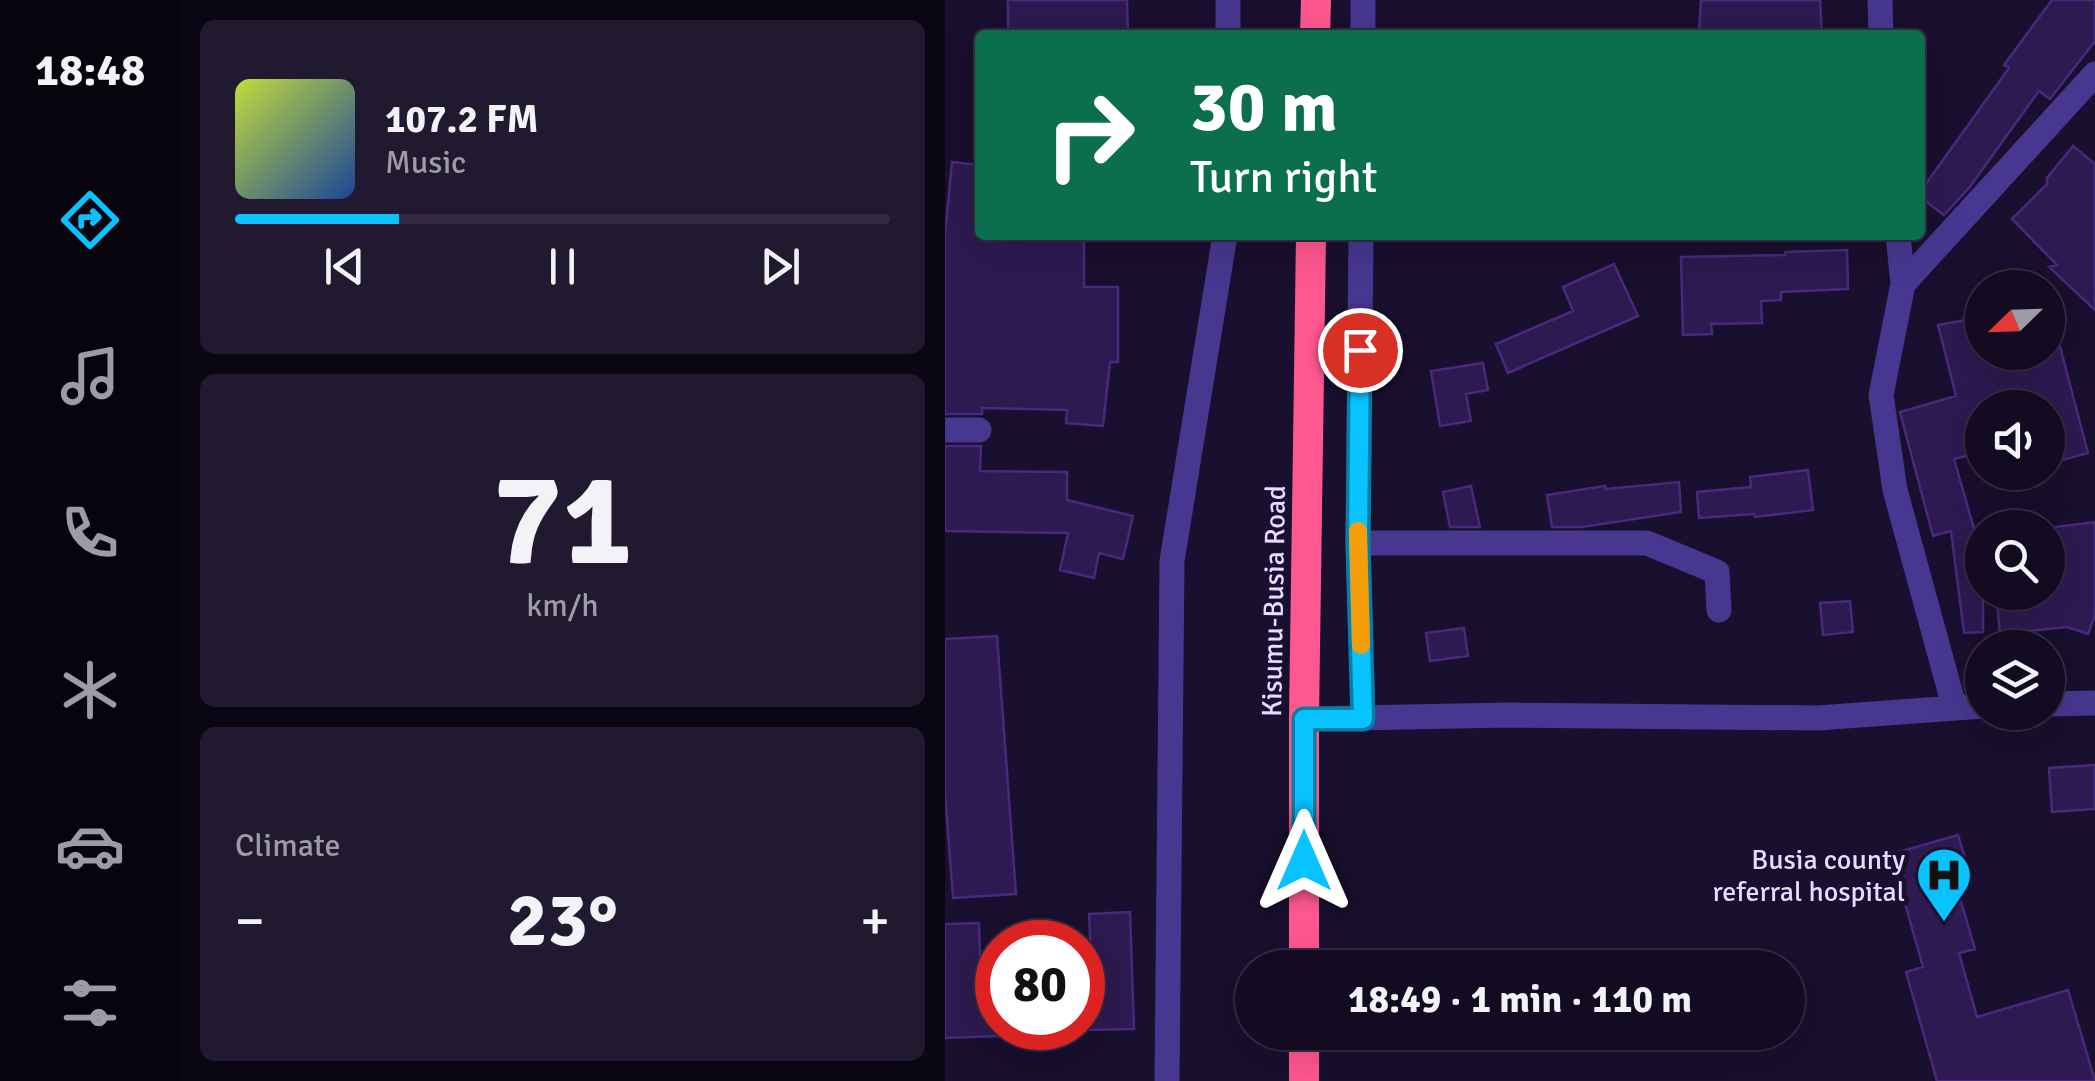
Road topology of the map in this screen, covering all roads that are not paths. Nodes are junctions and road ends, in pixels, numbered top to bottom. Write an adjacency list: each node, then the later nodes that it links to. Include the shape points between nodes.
1 (1227, 0): 5 (street)
2 (1316, 0): 6 (highway)
3 (1363, 0): 7 (street)
4 (1880, 0): 8 (street)
5 (1228, 30)
6 (1315, 30)
7 (1363, 30)
8 (1881, 30)
9 (2095, 74): 14 (street)
10 (1224, 240): 27 (street, via 1171,561)
11 (1311, 240): 23 (highway, Kisumu-Busia Road)
12 (1361, 240): 17 (street)
13 (1898, 240): 14 (street)
14 (1903, 284): 21 (street, via 1881,395 1895,490)
15 (945, 430): 16 (street)
16 (979, 430)
17 (1358, 543): 18 (street, via 1647,543 1717,572); 24 (street)
18 (1719, 610)
19 (2095, 703): 20 (street)
20 (2065, 704)
21 (1954, 706): 22 (street); 24 (street, via 1819,718)
22 (1965, 706)
23 (1304, 719): 24 (street); 25 (highway, Kisumu-Busia Road)
24 (1363, 719)
25 (1304, 950)
26 (1304, 1050): 28 (highway)
27 (1167, 1081)
28 (1304, 1081)

